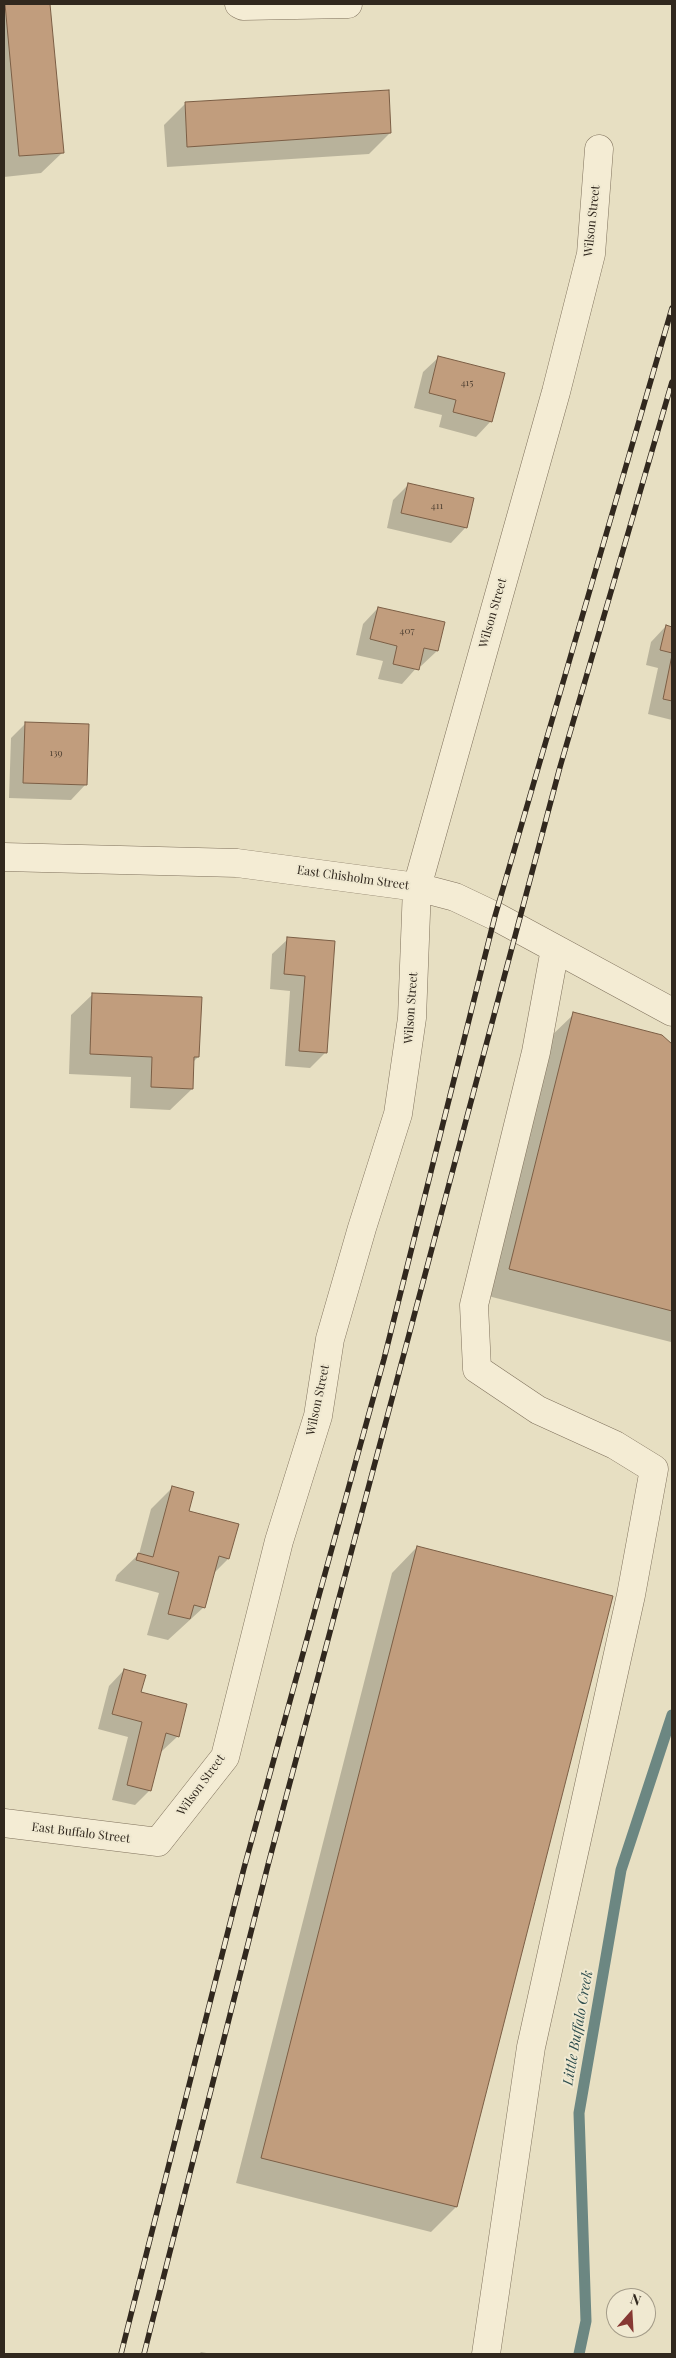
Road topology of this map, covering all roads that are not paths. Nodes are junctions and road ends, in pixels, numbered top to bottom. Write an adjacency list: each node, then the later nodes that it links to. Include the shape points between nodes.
1 (239, 4): 2 (street)
2 (348, 4)
3 (599, 149): 5 (street, Wilson Street, via 588,263 550,411)
4 (4, 858): 5 (street, East Chisholm Street, via 237,862)
5 (416, 887): 6 (street, East Chisholm Street, via 455,897); 9 (street, Wilson Street, via 412,1018 398,1114 330,1339 318,1416 279,1541 225,1757)
6 (555, 949): 7 (street, East Chisholm Street); 10 (street, via 536,1052 474,1305 477,1369 538,1410 615,1445 654,1469 631,1594 531,2047)
7 (672, 1012)
8 (4, 1823): 9 (street, East Buffalo Street)
9 (158, 1842)
10 (486, 2354)

